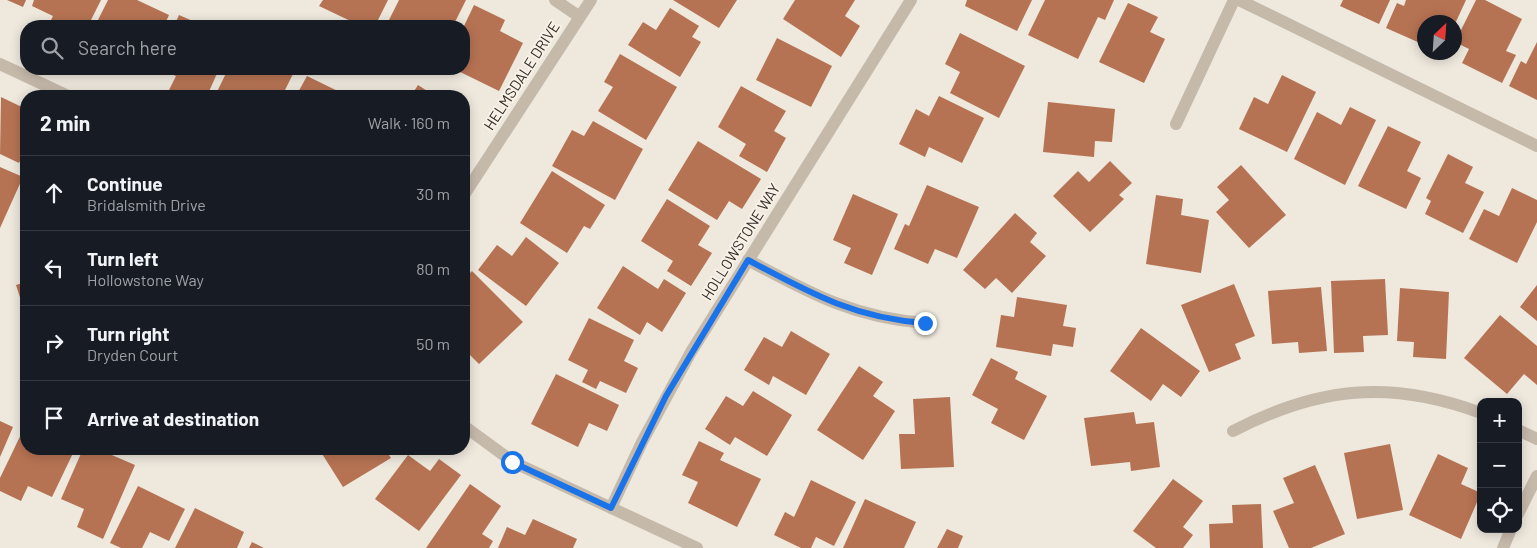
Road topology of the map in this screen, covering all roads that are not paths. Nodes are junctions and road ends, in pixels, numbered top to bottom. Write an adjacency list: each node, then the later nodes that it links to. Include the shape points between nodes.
1 (555, 0): 6 (street)
2 (591, 0): 6 (street, HELMSDALE DRIVE)
3 (911, 0): 14 (street, HOLLOWSTONE WAY)
4 (1234, 0): 11 (street)
5 (1239, 0): 12 (street)
6 (580, 17): 13 (street, HELMSDALE DRIVE)
7 (0, 64): 8 (street)
8 (20, 73)
9 (23, 75): 10 (street)
10 (55, 90)
11 (1176, 124)
12 (1537, 146)
13 (470, 186)
14 (748, 260): 15 (street, via 843,307 886,319); 23 (street, HOLLOWSTONE WAY, via 670,389)
15 (925, 323)
16 (1477, 412): 18 (street, via 1402,392 1348,392 1291,404)
17 (470, 430): 23 (street, via 512,462)
18 (1233, 431)
19 (1522, 432): 20 (street)
20 (1537, 439)
21 (1537, 476): 22 (street)
22 (1522, 506)
23 (611, 508): 25 (street)
24 (1509, 533): 26 (street)
25 (697, 548)
26 (1502, 548)

